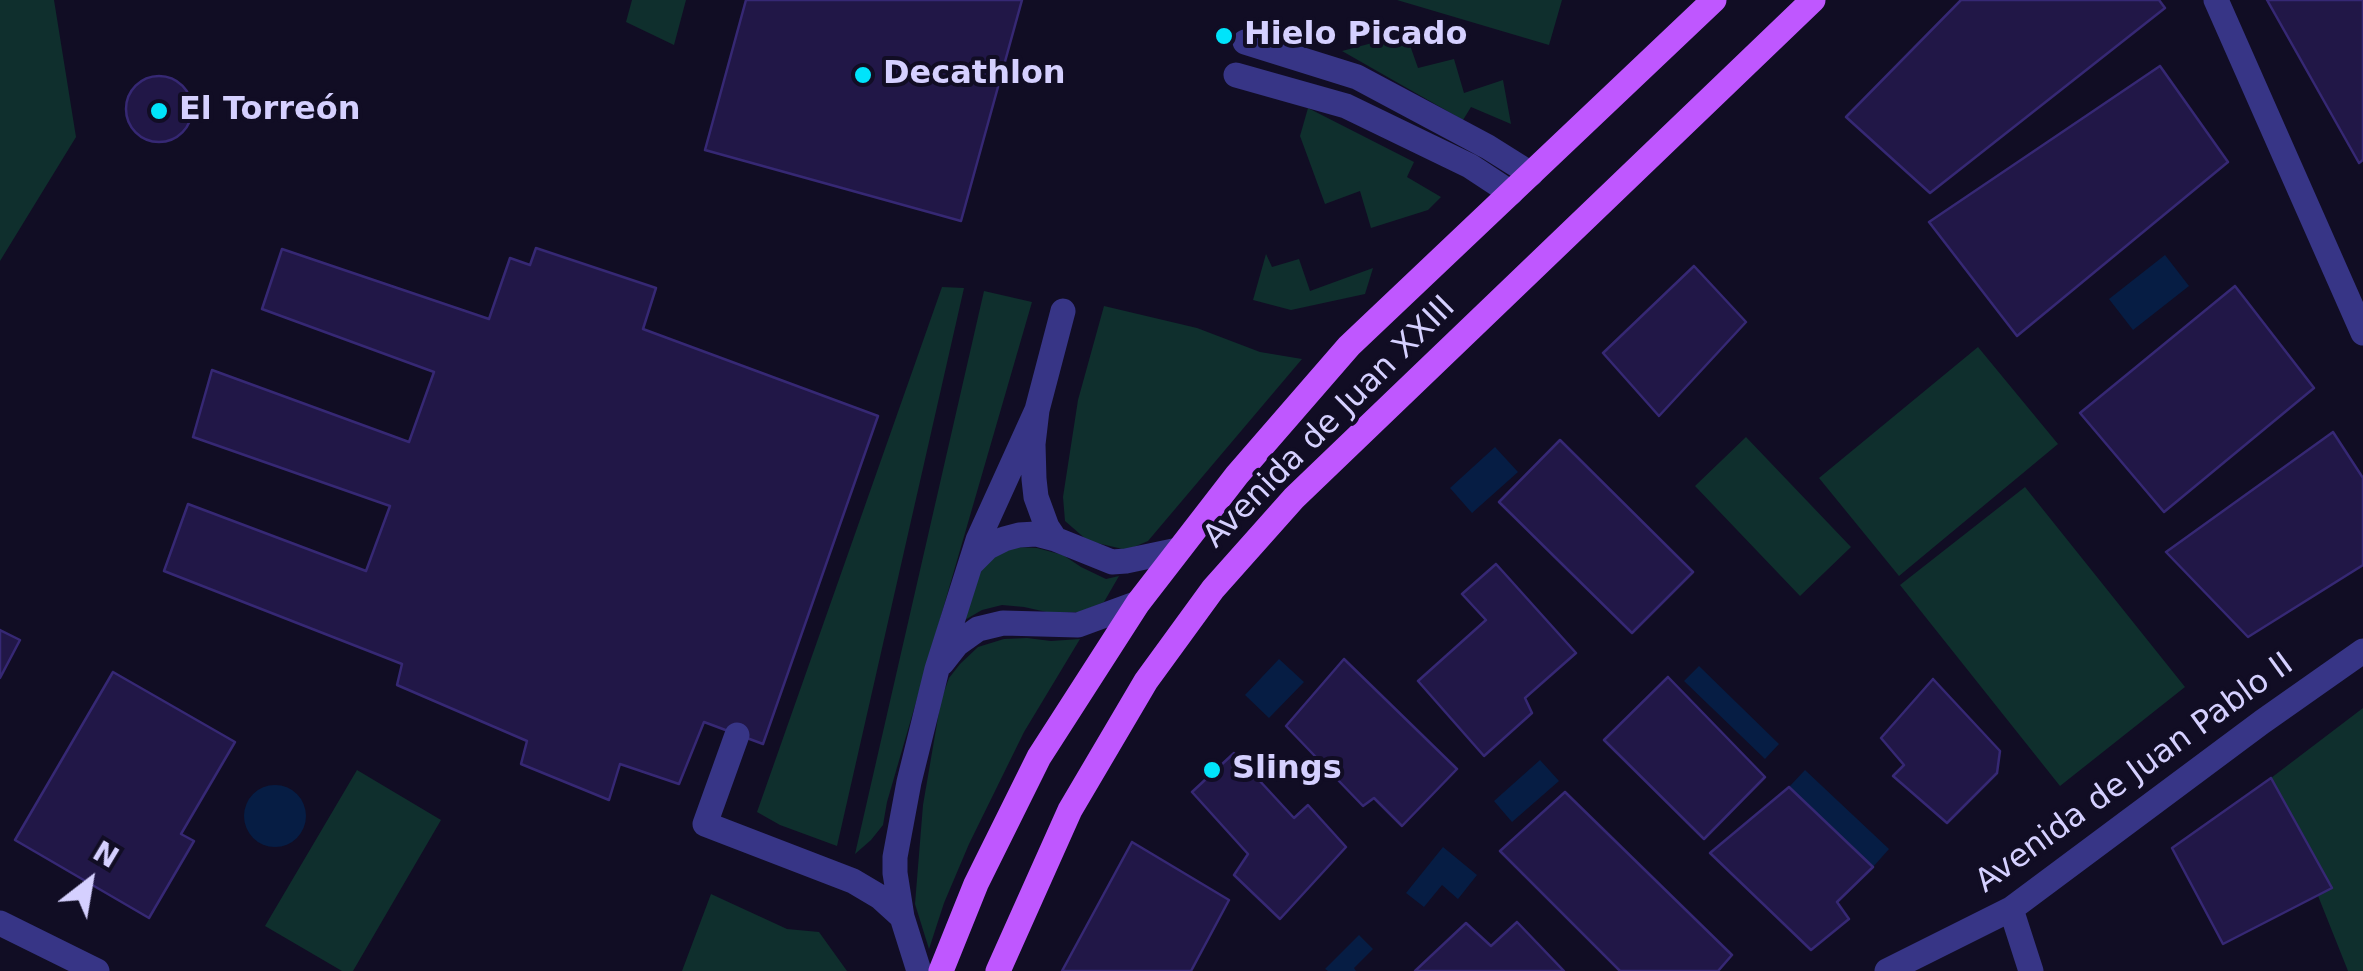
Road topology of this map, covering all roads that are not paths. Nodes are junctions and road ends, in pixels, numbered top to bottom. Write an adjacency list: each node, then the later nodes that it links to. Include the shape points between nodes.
1 (1714, 0): 6 (main road, Avenida de Juan XXIII)
2 (1812, 0): 26 (main road, Avenida de Juan XXIII, via 1294,498 1213,590 1146,681 1070,810)
3 (2216, 0): 9 (street)
4 (1246, 42): 6 (street, via 1357,77)
5 (1236, 75): 7 (street, via 1346,106)
6 (1530, 174): 7 (main road, Avenida de Juan XXIII)
7 (1511, 193): 12 (main road, Avenida de Juan XXIII, via 1349,346)
8 (1063, 312): 10 (street)
9 (2363, 332)
10 (1037, 410): 11 (street, via 1034,479); 13 (street)
11 (1055, 539): 12 (street, via 1112,562); 13 (street, via 1019,535 988,548)
12 (1178, 550): 14 (main road, Avenida de Juan XXIII)
13 (970, 565): 16 (street)
14 (1138, 603): 16 (street, via 1078,625 978,629); 25 (main road, Avenida de Juan XXIII, via 1039,757)
15 (2363, 651): 20 (street, Avenida de Juan Pablo II)
16 (937, 670): 18 (street)
17 (737, 735): 19 (street, via 705,824)
18 (901, 822): 19 (street, via 878,862); 21 (street, via 895,874)
19 (841, 876): 21 (street)
20 (2011, 909): 27 (street, Avenida de Juan Pablo II); 28 (street)
21 (902, 917): 24 (street)
22 (0, 923): 23 (street)
23 (97, 971)
24 (918, 971)
25 (941, 971)
26 (998, 971)
27 (1887, 971)
28 (2031, 971)

